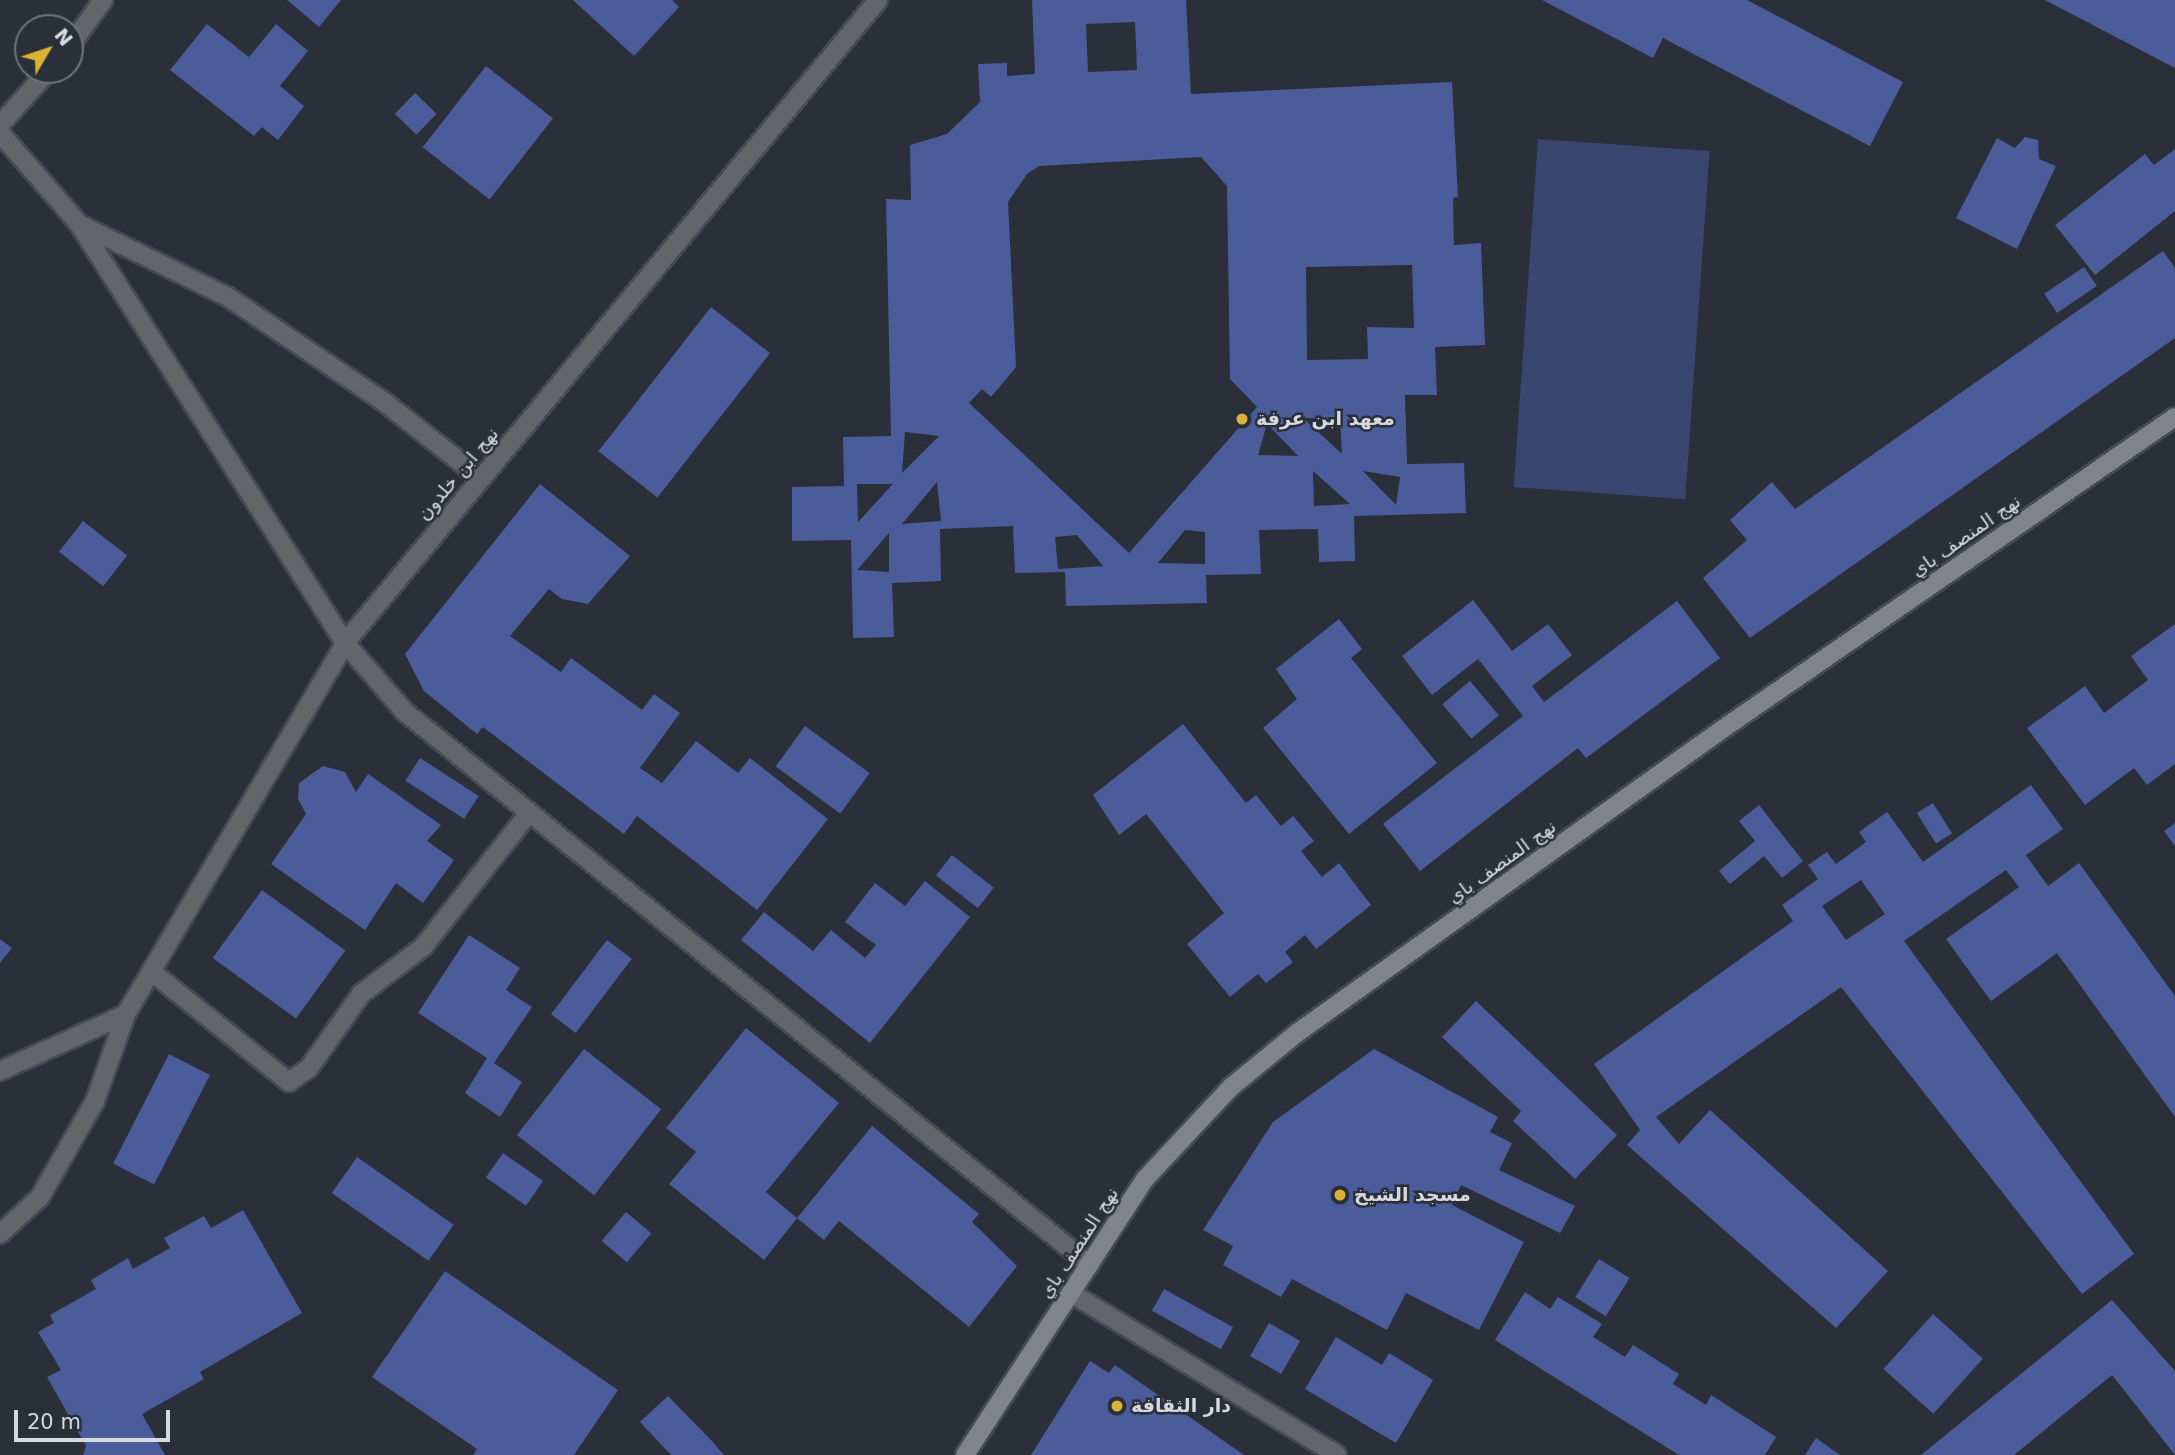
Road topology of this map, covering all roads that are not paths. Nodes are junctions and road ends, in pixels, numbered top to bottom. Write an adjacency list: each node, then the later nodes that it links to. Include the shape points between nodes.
1 (103, 0): 3 (street)
2 (878, 0): 9 (street, نهج ابن خلدون)
3 (84, 26)
4 (36, 84): 5 (street)
5 (0, 125)
6 (0, 133): 7 (street)
7 (79, 224): 9 (street, via 228,297 383,401); 10 (street)
8 (2175, 417): 16 (main road, نهج المنصف باي, via 1297,1033 1231,1087 1146,1179)
9 (481, 478): 10 (street, نهج ابن خلدون)
10 (345, 643): 11 (street, via 405,712); 12 (street, نهج ابن خلدون)
11 (529, 813): 12 (street, via 422,947 361,993 309,1068 289,1082); 16 (street)
12 (152, 972): 13 (street, نهج ابن خلدون)
13 (126, 1014): 14 (street); 15 (street, نهج ابن خلدون, via 95,1101 40,1197)
14 (0, 1071)
15 (0, 1234)
16 (1090, 1265): 17 (main road, نهج المنصف باي)
17 (1071, 1293): 18 (main road, نهج المنصف باي); 19 (street)
18 (965, 1455)
19 (1337, 1455)

